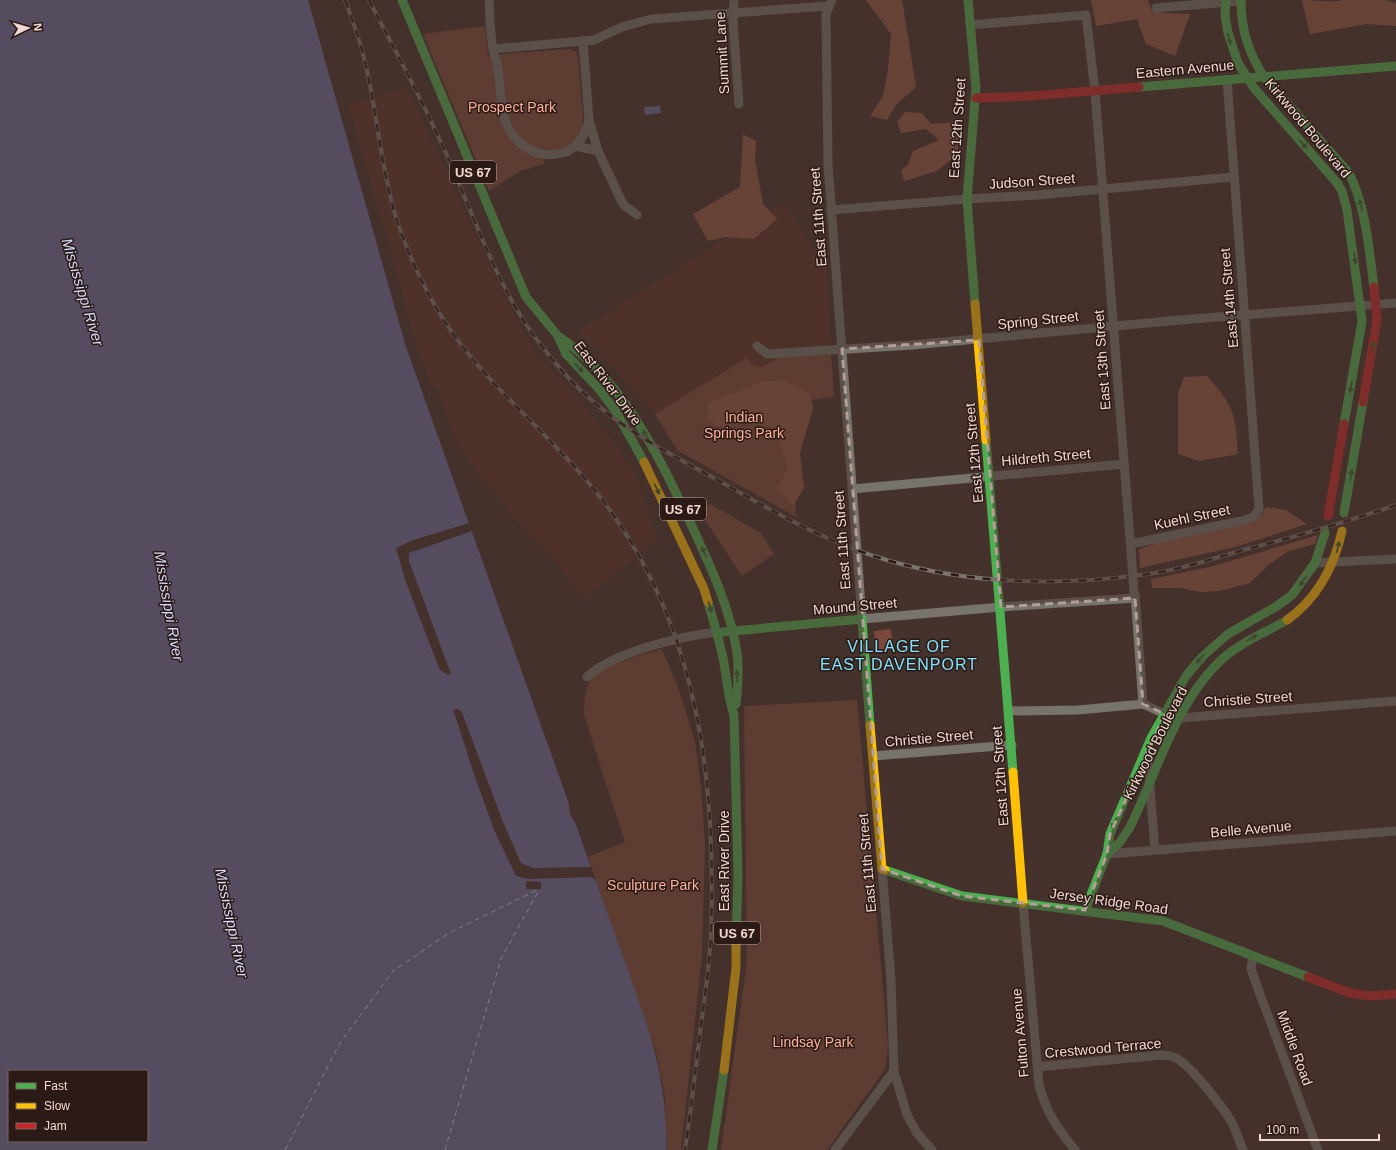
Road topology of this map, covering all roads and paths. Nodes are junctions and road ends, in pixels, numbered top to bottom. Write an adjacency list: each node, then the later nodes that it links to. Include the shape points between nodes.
1 (402, 0): 33 (street, East River Drive / US 67, via 526,297)
2 (489, 0): 12 (street)
3 (734, 0): 9 (street, Summit Lane)
4 (968, 0): 10 (street, East 12th Street)
5 (1240, 0): 6 (street); 14 (street, Kirkwood Boulevard, via 1243,32 1248,50)
6 (1226, 1): 8 (street); 15 (street, Kirkwood Boulevard, one-way to 15, via 1231,46)
7 (830, 3): 9 (street); 26 (street, East 11th Street, via 826,14)
8 (1156, 8)
9 (733, 13): 11 (street, via 651,19); 19 (street, Summit Lane)
10 (970, 25): 17 (street, East 13th Street, via 1086,15); 18 (street, East 12th Street)
11 (583, 42): 12 (street); 20 (street)
12 (493, 49): 21 (street, via 504,120 517,141 538,154 563,153)
13 (1396, 66): 14 (street, Eastern Avenue)
14 (1264, 77): 15 (street, Eastern Avenue); 29 (street, Kirkwood Boulevard, one-way to 14, via 1356,185 1343,166)
15 (1247, 78): 16 (street, Eastern Avenue); 30 (street, Kirkwood Boulevard, one-way to 30, via 1342,190)
16 (1227, 79): 17 (street, Eastern Avenue); 23 (street, East 14th Street)
17 (1095, 91): 18 (street, Eastern Avenue); 24 (street, East 13th Street)
18 (976, 98): 25 (street, East 12th Street)
19 (739, 104)
20 (589, 120): 21 (street, via 584,136); 22 (street)
21 (576, 146): 22 (street)
22 (598, 151): 27 (street, via 624,205)
23 (1234, 177): 24 (street, Judson Street); 31 (street, East 14th Street)
24 (1102, 189): 25 (street, Judson Street); 32 (street, East 13th Street)
25 (967, 199): 26 (street, Judson Street); 34 (street, East 12th Street)
26 (831, 210): 36 (street, East 11th Street)
27 (637, 215)
28 (1396, 304): 29 (street, Spring Street)
29 (1377, 305): 30 (street, Spring Street); 41 (street, Kirkwood Boulevard, one-way to 29, via 1375,338)
30 (1361, 306): 31 (street, Spring Street); 42 (street, Kirkwood Boulevard, one-way to 42, via 1360,338)
31 (1244, 315): 32 (street, Spring Street); 40 (street, East 14th Street, via 1259,499)
32 (1113, 326): 34 (street, Spring Street); 37 (street, East 13th Street)
33 (558, 336): 52 (street, East River Drive / US 67, one-way to 33, via 724,601 707,559 655,451 620,396 573,345); 53 (street, East River Drive / US 67, one-way to 53, via 566,354 599,389 631,436 695,568)
34 (979, 340): 36 (street, Spring Street); 38 (street, East 12th Street)
35 (757, 346): 36 (street, Spring Street, via 767,354)
36 (842, 349): 39 (street, East 11th Street)
37 (1124, 464): 38 (street, Hildreth Street); 45 (street, East 13th Street)
38 (990, 476): 39 (street, Hildreth Street); 50 (street, East 12th Street)
39 (852, 489): 51 (street, East 11th Street)
40 (1257, 513): 45 (street, Kuehl Street, via 1254,517 1241,521)
41 (1344, 514)
42 (1328, 516)
43 (1342, 531): 48 (street, Kirkwood Boulevard, one-way to 43)
44 (1325, 533): 47 (street, Kirkwood Boulevard)
45 (1131, 547): 49 (street, East 13th Street, bridge)
46 (1396, 559): 48 (street)
47 (1315, 563): 48 (street); 58 (street, Kirkwood Boulevard, one-way to 58, via 1292,595 1228,634 1202,657 1186,676)
48 (1333, 563): 60 (street, Kirkwood Boulevard, one-way to 48, via 1192,697 1219,663 1238,647 1289,618 1306,604 1323,583)
49 (1135, 595): 50 (street, Mound Street); 56 (street, East 13th Street)
50 (1001, 607): 51 (street, Mound Street); 57 (street, East 12th Street)
51 (862, 619): 52 (street, Mound Street); 63 (street, East 11th Street)
52 (731, 631): 53 (street, Mound Street); 59 (street, East River Drive / US 67, one-way to 52, via 738,696)
53 (717, 632): 54 (street, Mound Street, via 677,638 624,656 597,667); 59 (street, East River Drive / US 67, via 728,698)
54 (587, 677)
55 (1396, 702): 60 (street, Christie Street)
56 (1143, 704): 57 (street, Christie Street, via 1078,710); 58 (street, Christie Street)
57 (1009, 711): 61 (street, East 12th Street)
58 (1165, 714): 60 (street, Christie Street); 62 (street, Kirkwood Boulevard)
59 (734, 715): 75 (street, East River Drive / US 67, via 738,875 736,954 730,1026)
60 (1180, 718): 64 (street, Kirkwood Boulevard)
61 (1012, 745): 63 (street, Christie Street); 69 (street, East 12th Street)
62 (1147, 748): 64 (street); 67 (street, Kirkwood Boulevard, one-way to 67, via 1110,834)
63 (873, 756): 68 (street, East 11th Street)
64 (1150, 783): 66 (street); 67 (street, Kirkwood Boulevard, via 1123,839)
65 (1396, 831): 66 (street, Belle Avenue)
66 (1155, 850): 67 (street, Belle Avenue)
67 (1107, 854): 70 (street, Kirkwood Boulevard)
68 (882, 869): 69 (street, Jersey Ridge Road, via 962,896); 74 (street, East 11th Street)
69 (1023, 904): 70 (street, Jersey Ridge Road); 73 (street, Fulton Avenue)
70 (1085, 910): 71 (street, Jersey Ridge Road, via 1163,921)
71 (1253, 956): 72 (street, Jersey Ridge Road, via 1350,993 1371,996); 80 (street, Middle Road, via 1251,969)
72 (1396, 994)
73 (1037, 1067): 78 (street, Fulton Avenue, via 1044,1104 1056,1127); 79 (street, Crestwood Terrace, via 1166,1055 1176,1058 1191,1072 1232,1122)
74 (894, 1071): 76 (street); 77 (street, East 11th Street, via 907,1115 917,1133)
75 (712, 1150)
76 (835, 1150)
77 (932, 1150)
78 (1074, 1150)
79 (1243, 1150)
80 (1318, 1150)

